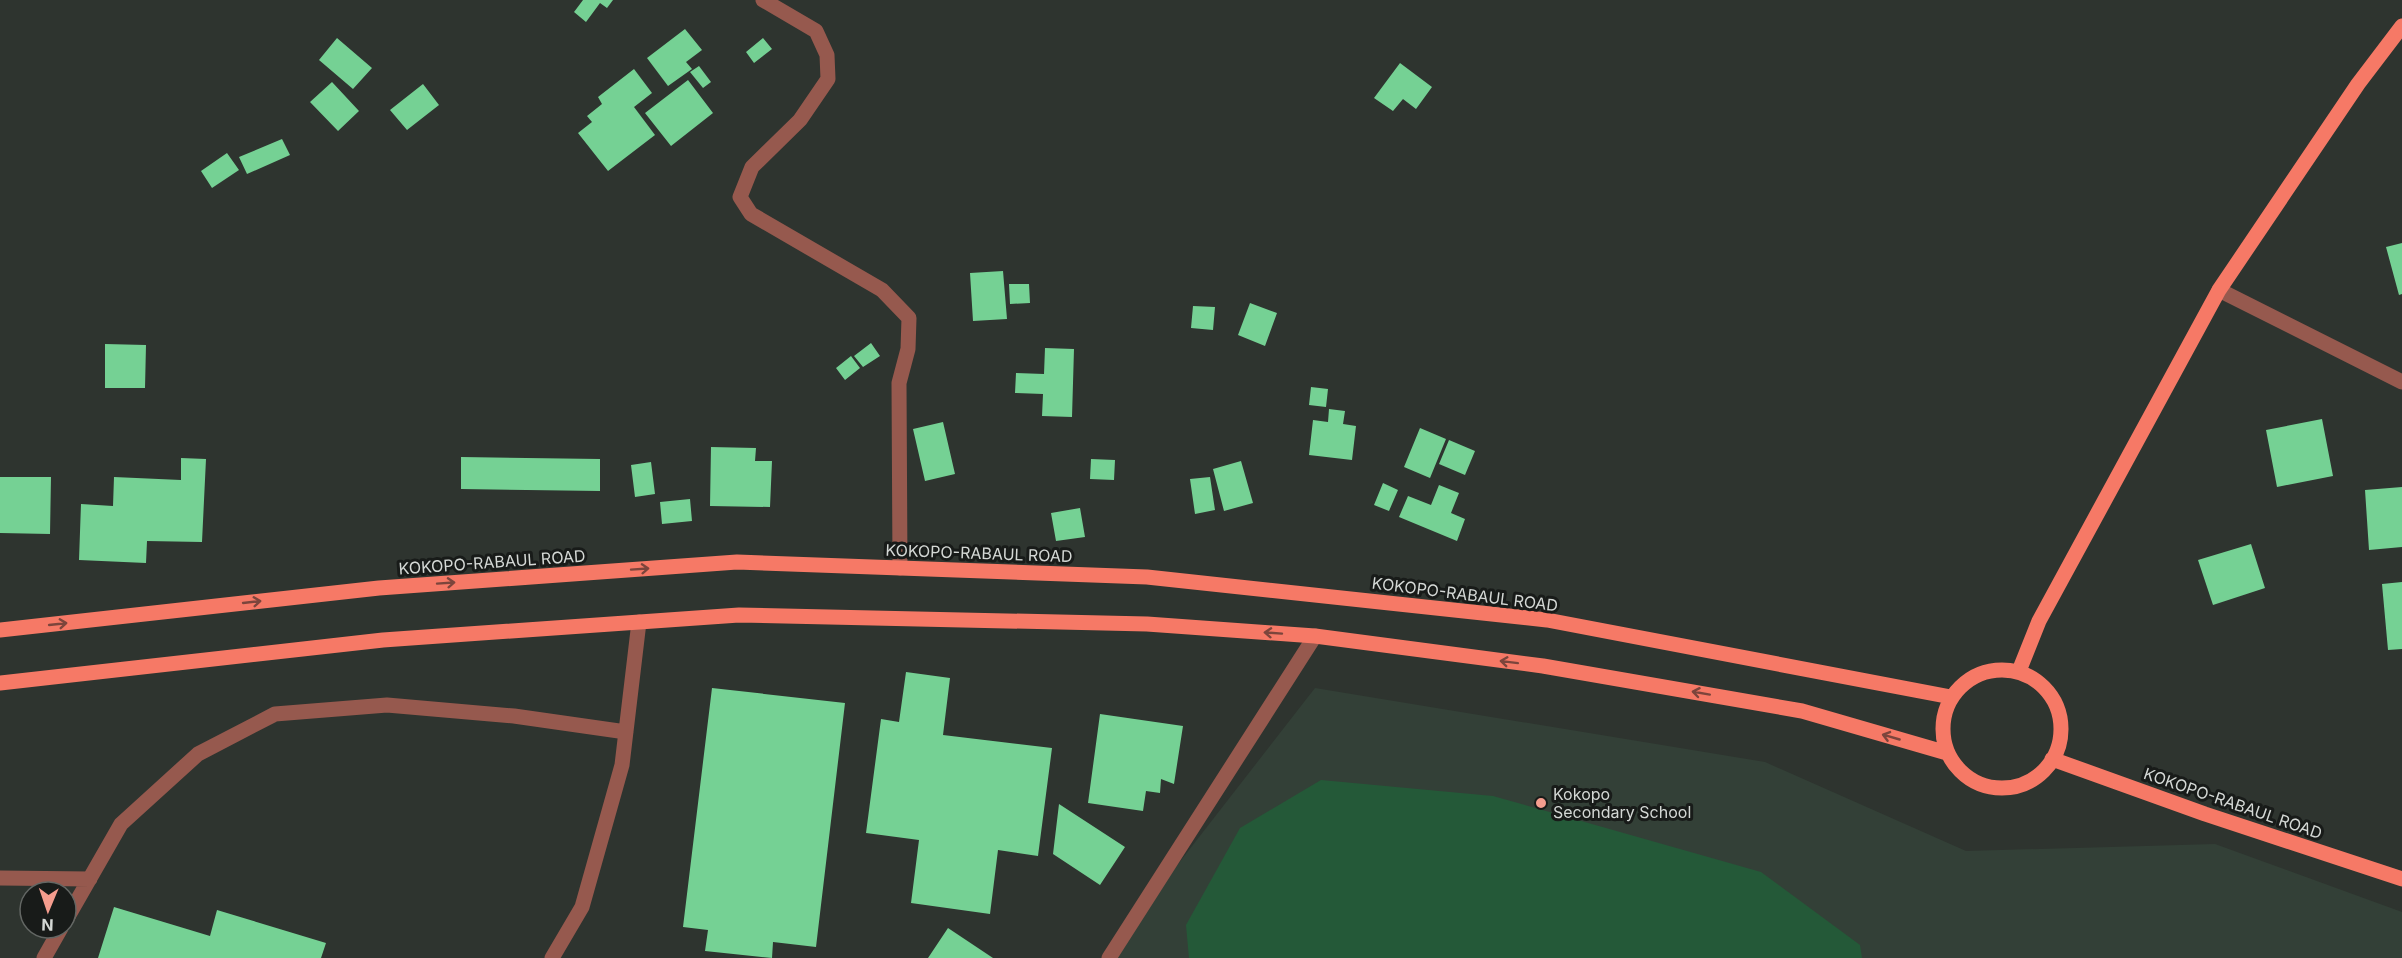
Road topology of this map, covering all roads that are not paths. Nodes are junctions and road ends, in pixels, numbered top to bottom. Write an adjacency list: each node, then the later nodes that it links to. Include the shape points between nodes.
1 (763, 0): 5 (street, via 816,32 827,55 828,79 800,120 752,167 740,197 751,214 882,290 909,318 908,349 898,383)
2 (2402, 26): 3 (main road, via 2358,84)
3 (2219, 290): 4 (street); 9 (main road, via 2039,621)
4 (2400, 378)
5 (900, 568): 7 (main road, KOKOPO-RABAUL ROAD, one-way to 5, via 380,588 737,562); 11 (main road, KOKOPO-RABAUL ROAD, via 1147,577 1547,620)
6 (639, 622): 8 (main road, one-way to 6, via 1147,624 751,615); 10 (main road, via 383,640); 12 (street)
7 (0, 630)
8 (1315, 636): 13 (main road, one-way to 8, via 1802,711 1543,666); 22 (street)
9 (2019, 671): 11 (main road, via 1983,672 1965,682); 14 (main road, via 2039,682 2053,698 2060,717 2060,738)
10 (0, 683)
11 (1951, 697): 13 (main road, via 1943,716 1942,736)
12 (626, 732): 16 (street, via 514,716 387,705 275,714 198,754 121,824); 21 (street, via 622,765 582,907)
13 (1947, 753): 14 (main road, via 1960,772 1992,787 2012,787 2032,780)
14 (2052, 759): 17 (main road, KOKOPO-RABAUL ROAD)
15 (0, 879): 16 (street)
16 (90, 879): 18 (street)
17 (2402, 879)
18 (78, 900)
19 (55, 940): 20 (street)
20 (44, 958)
21 (552, 958)
22 (1109, 958)

